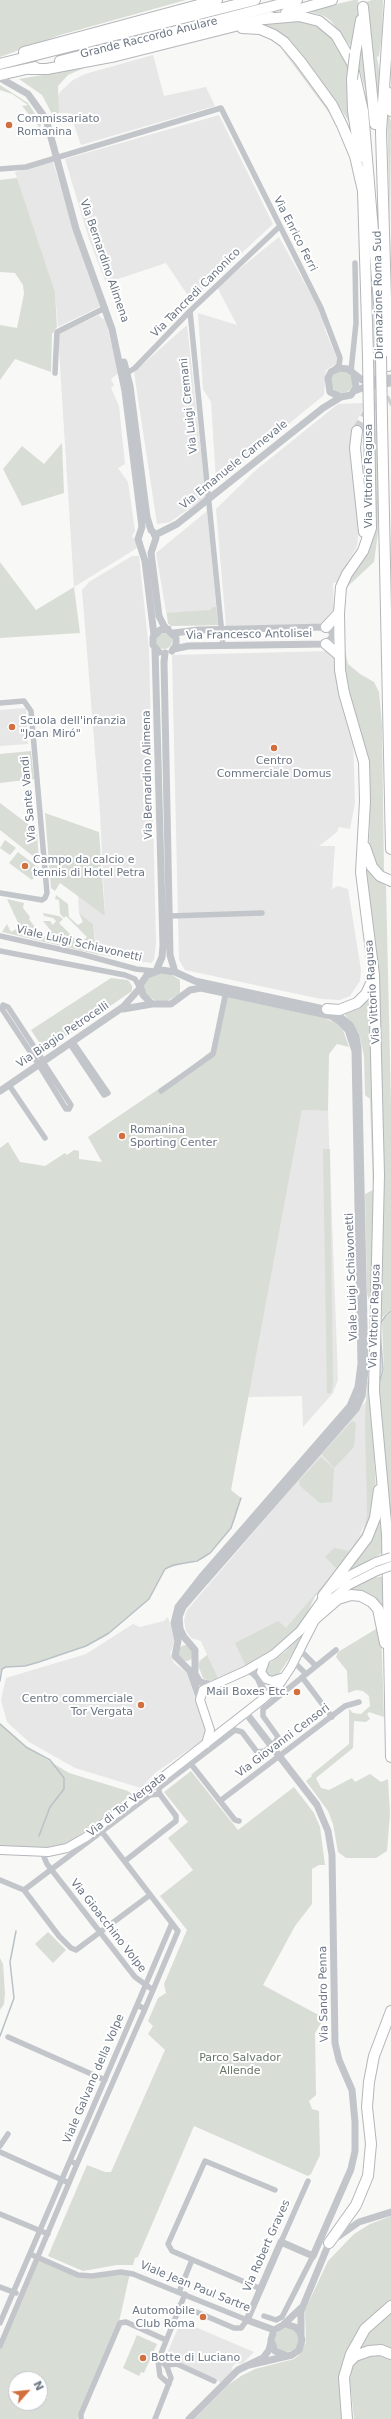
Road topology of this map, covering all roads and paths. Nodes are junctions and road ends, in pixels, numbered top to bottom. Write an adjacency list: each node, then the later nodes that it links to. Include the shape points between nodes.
1 (217, 0): 10 (highway, via 58,42)
2 (254, 0): 10 (highway, Grande Raccordo Anulare)
3 (297, 0): 11 (highway, Grande Raccordo Anulare)
4 (332, 0): 7 (highway)
5 (390, 0): 9 (highway)
6 (363, 3): 16 (highway, bridge, via 352,80); 19 (highway, Diramazione Roma Sud, via 375,108)
7 (265, 19): 8 (highway); 19 (highway, via 303,16 319,21 336,35 352,61 363,111)
8 (218, 30): 11 (highway, via 116,56 47,69); 16 (highway, via 260,29 276,36 287,46 340,120 355,156)
9 (388, 45): 13 (highway, via 387,85); 24 (highway, via 381,132)
10 (0, 63)
11 (29, 69): 12 (highway, Grande Raccordo Anulare)
12 (0, 77): 14 (street, via 35,101 47,122)
13 (391, 111)
14 (57, 157): 15 (street, via 23,168); 17 (street, Via Enrico Ferri, via 221,108); 20 (street, Via Bernardino Alimena, via 80,244); 27 (street, Via Bernardino Alimena, via 82,237 113,319)
15 (0, 169)
16 (363, 190): 43 (highway, Via Vittorio Ragusa, bridge, via 371,524)
17 (279, 227): 21 (street, Via Tancredi Canonico); 25 (street, Via Enrico Ferri, via 320,305 338,351 340,363)
18 (355, 263): 28 (street, via 356,323)
19 (379, 303): 35 (highway, Diramazione Roma Sud, bridge)
20 (105, 308): 26 (street, Via Bernardino Alimena, via 57,332); 38 (street, Via Bernardino Alimena, via 117,349 125,391)
21 (190, 311): 27 (street, Via Tancredi Canonico, via 135,368); 37 (street, Via Luigi Cremani)
22 (391, 330): 23 (highway)
23 (391, 336): 24 (highway)
24 (388, 366): 35 (highway, Diramazione Roma Sud)
25 (334, 370): 28 (street, via 343,368); 31 (street, via 328,378)
26 (55, 373)
27 (127, 373): 39 (street, Via Bernardino Alimena, via 148,523)
28 (353, 373): 29 (street, via 364,380); 32 (street, via 356,383)
29 (391, 378)
30 (391, 384): 32 (street, via 368,386)
31 (328, 388): 33 (street, via 333,395); 34 (street)
32 (354, 391): 33 (street)
33 (341, 397): 34 (street, Via Emanuele Carnevale)
34 (323, 408): 37 (street, Via Emanuele Carnevale)
35 (385, 420): 42 (highway, Diramazione Roma Sud); 57 (highway, Diramazione Roma Sud)
36 (357, 431): 43 (highway, via 355,448 365,524)
37 (209, 499): 39 (street, Via Emanuele Carnevale, via 174,526); 46 (street, Via Luigi Cremani)
38 (140, 533): 39 (street, via 144,530); 40 (street, via 138,539)
39 (153, 533): 41 (street)
40 (141, 545): 41 (street); 48 (street, via 154,617)
41 (153, 545): 47 (street, via 151,554 159,616)
42 (391, 546)
43 (363, 551): 44 (highway, Via Vittorio Ragusa, via 342,584)
44 (339, 613): 45 (highway); 54 (highway, Via Vittorio Ragusa)
45 (326, 627): 46 (street, Via Francesco Antolisei); 49 (street, via 333,636)
46 (222, 629): 47 (street, Via Francesco Antolisei); 50 (street, Via Luigi Cremani)
47 (171, 631): 48 (street, via 160,630); 52 (street, via 177,641)
48 (154, 635): 51 (street, via 152,643)
49 (326, 644): 50 (street, Via Francesco Antolisei); 54 (highway)
50 (224, 646): 52 (street, Via Francesco Antolisei)
51 (155, 649): 53 (street); 64 (street, Via Bernardino Alimena, via 163,946 162,957)
52 (174, 649): 53 (street)
53 (165, 653): 61 (street, Via Bernardino Alimena)
54 (340, 655): 56 (highway, Via Vittorio Ragusa, via 341,684 364,762)
55 (0, 703): 59 (street, Via Sante Vandi, via 24,701 31,709 47,895 42,900)
56 (363, 827): 58 (highway, via 367,858 376,873); 66 (highway, Via Vittorio Ragusa, via 361,877)
57 (391, 849)
58 (391, 881)
59 (0, 893)
60 (262, 913): 61 (street)
61 (169, 916): 65 (street, Via Bernardino Alimena, via 170,958)
62 (0, 936): 64 (street, Viale Luigi Schiavonetti, via 67,950 136,969)
63 (0, 951): 67 (street, Viale Luigi Schiavonetti, via 125,975 135,979)
64 (155, 971): 65 (street, Viale Luigi Schiavonetti); 67 (street, Viale Luigi Schiavonetti, via 144,978)
65 (176, 973): 69 (street, via 184,984); 71 (street, Viale Luigi Schiavonetti, via 195,981)
66 (374, 975): 71 (highway, via 366,994 357,1003 339,1010); 82 (highway, Via Vittorio Ragusa, via 379,1175 373,1360)
67 (140, 988): 70 (street, Viale Luigi Schiavonetti, via 144,998); 72 (street, Via Biagio Petrocelli)
68 (226, 993): 69 (street, Viale Luigi Schiavonetti, via 197,988); 78 (street, via 213,1054); 80 (street, Viale Luigi Schiavonetti, via 332,1017 344,1025 353,1039 361,1364)
69 (182, 995): 70 (street, Viale Luigi Schiavonetti, via 171,1004)
70 (152, 1004): 72 (street, Via Biagio Petrocelli)
71 (327, 1009): 81 (street, Viale Luigi Schiavonetti, via 342,1016 350,1025 358,1048 365,1371 362,1396)
72 (119, 1010): 73 (street, Via Biagio Petrocelli)
73 (72, 1043): 74 (street, Via Biagio Petrocelli); 75 (street)
74 (41, 1063): 74 (street, via 66,1109 70,1109 71,1105); 74 (street, via 7,1006 3,1005 3,1011); 76 (street, Via Biagio Petrocelli)
75 (98, 1081)
76 (9, 1085): 77 (street, Via Biagio Petrocelli); 79 (street)
77 (0, 1091)
78 (161, 1091)
79 (45, 1138)
80 (357, 1392): 81 (street); 88 (street, Viale Luigi Schiavonetti, via 350,1406 182,1600 174,1620)
81 (356, 1408): 87 (street, Viale Luigi Schiavonetti, via 184,1605 180,1625 183,1636)
82 (380, 1462): 85 (highway, via 377,1508 370,1534); 95 (highway, Via Vittorio Ragusa, via 387,1534)
83 (391, 1557): 85 (main road, bridge, via 350,1575)
84 (391, 1566): 86 (main road, Via di Tor Vergata, bridge, via 361,1578 336,1594)
85 (323, 1596): 91 (main road, via 297,1634)
86 (316, 1618): 89 (main road, Via di Tor Vergata); 95 (highway, via 330,1604 342,1597 356,1595 368,1599 376,1606 381,1616)
87 (189, 1643): 88 (street); 98 (street, Viale Luigi Schiavonetti, via 196,1652 196,1677 202,1683)
88 (177, 1646): 100 (street, Viale Luigi Schiavonetti, via 175,1658 189,1670)
89 (300, 1650): 92 (main road, Via di Tor Vergata); 93 (street)
90 (336, 1650): 93 (street)
91 (265, 1661): 94 (main road); 97 (main road, via 261,1672 266,1679 272,1681)
92 (294, 1662): 96 (street); 97 (main road, Via di Tor Vergata)
93 (316, 1666): 96 (street)
94 (246, 1671): 98 (main road); 99 (street, via 252,1672 258,1678 264,1691)
95 (391, 1674): 109 (highway, Via Vittorio Ragusa)
96 (304, 1676): 103 (street); 107 (street, via 264,1708 262,1713 277,1736 277,1741)
97 (284, 1677): 99 (main road, Via di Tor Vergata)
98 (211, 1685): 100 (main road, via 201,1691)
99 (263, 1699): 102 (main road, Via di Tor Vergata)
100 (200, 1700): 104 (main road)
101 (359, 1702): 103 (street, Via Giovanni Censori, via 349,1704)
102 (246, 1713): 105 (main road, Via di Tor Vergata); 107 (street, Via Sandro Penna)
103 (332, 1716): 108 (street, Via Giovanni Censori)
104 (208, 1724): 105 (street, via 219,1729); 106 (main road, via 210,1735)
105 (228, 1727): 106 (main road, Via di Tor Vergata)
106 (206, 1744): 111 (main road, Via di Tor Vergata)
107 (271, 1746): 108 (street, Via Sandro Penna); 110 (street, Via di Tor Vergata, via 263,1752 257,1752 240,1730)
108 (279, 1757): 112 (street, Via Giovanni Censori); 147 (street, Via Sandro Penna, via 318,1808 329,1836 332,1855 335,2043 351,2088 355,2111 356,2148 352,2167)
109 (391, 1757)
110 (191, 1764): 111 (street, Via di Tor Vergata); 112 (street)
111 (160, 1788): 114 (street, Via di Tor Vergata); 116 (main road, Via di Tor Vergata, via 75,1844); 117 (street, via 176,1816 175,1823)
112 (220, 1801): 113 (street, via 235,1820)
113 (240, 1821)
114 (102, 1832): 117 (street); 118 (street, Via di Tor Vergata)
115 (0, 1850): 116 (main road, Via di Tor Vergata)
116 (42, 1852): 118 (street)
117 (125, 1861): 121 (street)
118 (51, 1869): 120 (street, Via di Tor Vergata); 123 (street, Via Gioacchino Volpe)
119 (0, 1880): 120 (street)
120 (24, 1890): 123 (street, via 73,1950 79,1949)
121 (150, 1895): 122 (street); 123 (street)
122 (172, 1923): 124 (street, Viale Galvano della Volpe); 125 (street, Viale Galvano della Volpe, via 178,1931)
123 (101, 1933): 124 (street, Via Gioacchino Volpe)
124 (145, 1986): 125 (street, Via Gioacchino Volpe); 126 (street, Viale Galvano della Volpe)
125 (153, 1990): 127 (street, Viale Galvano della Volpe)
126 (137, 2006): 127 (street); 130 (street, Viale Galvano della Volpe)
127 (145, 2009): 135 (street, Viale Galvano della Volpe)
128 (391, 2011): 145 (highway, via 374,2056 369,2082 371,2144 368,2176 356,2205)
129 (8, 2037): 130 (street)
130 (105, 2080): 134 (street, Viale Galvano della Volpe)
131 (8, 2134): 132 (street)
132 (0, 2146)
133 (0, 2152): 136 (street)
134 (70, 2161): 135 (street, Viale Galvano della Volpe); 136 (street, Viale Galvano della Volpe)
135 (77, 2164): 138 (street, Viale Galvano della Volpe)
136 (62, 2180): 138 (street); 142 (street, Viale Galvano della Volpe)
137 (308, 2181): 144 (street, Via Robert Graves)
138 (69, 2183): 143 (street, Viale Galvano della Volpe)
139 (275, 2190): 149 (street, via 208,2161 203,2162 168,2244 171,2250)
140 (391, 2212): 145 (street, via 360,2222)
141 (0, 2214): 142 (street)
142 (40, 2231): 143 (street); 146 (street, Viale Galvano della Volpe)
143 (48, 2234): 148 (street, Viale Galvano della Volpe)
144 (281, 2242): 147 (street); 151 (street, Via Robert Graves)
145 (329, 2243): 156 (street)
146 (30, 2254): 148 (street, Viale Jean Paul Sartre); 152 (street, Viale Galvano della Volpe)
147 (313, 2256): 159 (street, Via Sandro Penna, via 282,2317 276,2320)
148 (38, 2258): 153 (street, Viale Jean Paul Sartre, via 78,2275 130,2273); 155 (street, Viale Galvano della Volpe)
149 (192, 2260): 151 (street); 153 (street)
150 (0, 2287): 152 (street)
151 (261, 2289): 160 (street, Via Robert Graves)
152 (14, 2292): 155 (street); 161 (street, Viale Galvano della Volpe)
153 (178, 2292): 154 (street, Viale Jean Paul Sartre)
154 (185, 2294): 157 (street); 160 (street, Viale Jean Paul Sartre)
155 (22, 2296): 167 (street, Viale Galvano della Volpe)
156 (303, 2304): 162 (street, via 296,2315); 164 (street, via 300,2317)
157 (180, 2305): 160 (street, via 234,2328 241,2328); 165 (street)
158 (391, 2306): 171 (highway, via 363,2332 354,2345)
159 (264, 2316)
160 (247, 2320): 163 (street, Viale Jean Paul Sartre)
161 (0, 2323)
162 (282, 2325): 163 (street); 164 (street, via 295,2327)
163 (274, 2330): 166 (street)
164 (301, 2335): 169 (street, via 302,2343 299,2350)
165 (166, 2340): 170 (street); 176 (street, via 124,2322 120,2323)
166 (271, 2342): 169 (street, via 277,2353); 173 (street, via 266,2355)
167 (0, 2346)
168 (391, 2354): 171 (highway, via 381,2350 369,2351)
169 (287, 2356): 173 (street)
170 (159, 2358): 172 (street); 175 (street, via 159,2373)
171 (348, 2363): 179 (highway, via 344,2386)
172 (166, 2365): 174 (street, via 177,2364); 175 (street, via 170,2375)
173 (249, 2365): 178 (street, via 238,2370)
174 (214, 2381)
175 (169, 2384): 177 (street)
176 (81, 2419)
177 (155, 2419)
178 (189, 2419)
179 (347, 2419)

